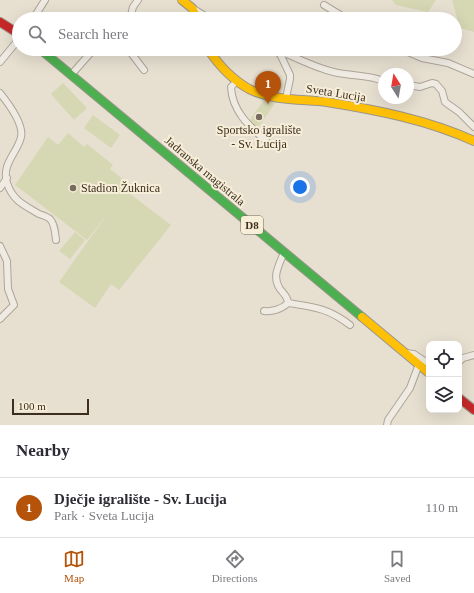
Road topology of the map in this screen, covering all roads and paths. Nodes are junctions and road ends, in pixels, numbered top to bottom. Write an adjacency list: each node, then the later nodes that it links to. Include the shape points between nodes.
1 (45, 0): 6 (street)
2 (138, 0): 7 (street)
3 (182, 0): 5 (main road)
4 (324, 5): 10 (street)
5 (192, 8): 8 (main road); 9 (street)
6 (37, 12)
7 (132, 12)
8 (194, 12)
9 (199, 12)
10 (336, 12)
11 (0, 22): 12 (main road)
12 (12, 30)
13 (12, 47): 21 (street)
14 (48, 56): 24 (main road, Jadranska magistrala / D8)
15 (88, 56): 24 (street)
16 (133, 56): 22 (street)
17 (214, 56): 26 (main road, Sveta Lucija)
18 (280, 56): 29 (street, Sveta Lucija, via 290,75)
19 (290, 56): 25 (street, Sveta Lucija, via 338,73)
20 (417, 56): 23 (street, via 448,63)
21 (0, 62)
22 (144, 70)
23 (474, 74)
24 (71, 75): 37 (main road, Jadranska magistrala / D8)
25 (378, 79)
26 (237, 81): 29 (main road, Sveta Lucija, via 260,93); 31 (street, via 230,86 238,112)
27 (414, 86): 30 (street, via 436,84 442,91 445,102)
28 (0, 93): 33 (street, via 11,106 21,128 21,137 10,158)
29 (286, 98): 32 (main road, Sveta Lucija, via 325,102 414,118)
30 (474, 127)
31 (266, 141)
32 (474, 141)
33 (6, 178): 34 (street); 35 (street, via 18,202 50,219 54,225)
34 (0, 188)
35 (56, 240)
36 (0, 246): 40 (street, via 7,261 8,289 14,305)
37 (284, 252): 38 (street, via 277,269 276,280); 42 (main road, Jadranska magistrala / D8)
38 (288, 303): 39 (street, via 273,311); 41 (street, via 321,309 338,316)
39 (264, 311)
40 (0, 319)
41 (350, 325)
42 (406, 354): 45 (street, via 414,354); 46 (main road, Jadranska magistrala / D8)
43 (474, 355): 44 (street)
44 (462, 359)
45 (426, 362)
46 (419, 364): 47 (main road, Jadranska magistrala / D8); 50 (street, via 410,388)
47 (426, 370)
48 (462, 400): 49 (main road)
49 (474, 410)
50 (387, 425)

